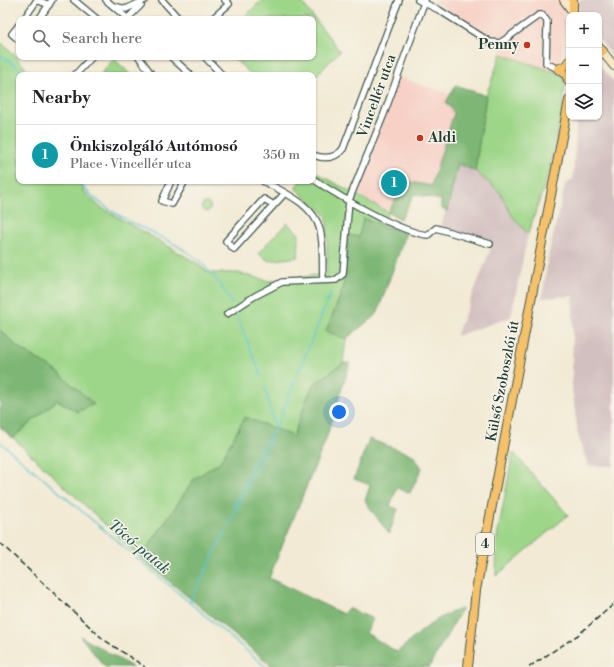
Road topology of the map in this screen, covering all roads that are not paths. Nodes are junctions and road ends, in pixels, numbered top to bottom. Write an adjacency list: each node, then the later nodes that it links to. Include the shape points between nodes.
1 (37, 0): 11 (street); 15 (street)
2 (74, 0): 17 (street)
3 (106, 0): 12 (street)
4 (146, 0): 12 (street, via 126,9); 19 (street)
5 (162, 0): 20 (street)
6 (225, 0): 21 (street, via 229,4)
7 (398, 0): 38 (street, Vincellér utca, via 345,144 339,153 330,158)
8 (564, 0): 13 (street)
9 (573, 0): 14 (main road)
10 (422, 1): 31 (street, via 495,44 542,15 548,25 546,63); 44 (street, Vincellér utca, via 386,107)
11 (50, 3): 16 (street)
12 (113, 6): 18 (street)
13 (573, 12)
14 (574, 12)
15 (26, 16)
16 (41, 16)
17 (93, 16)
18 (125, 16)
19 (131, 16)
20 (176, 16)
21 (215, 16)
22 (16, 29): 23 (street, via 12,34)
23 (16, 37)
24 (602, 51): 30 (street)
25 (89, 60): 32 (street)
26 (141, 60): 33 (street)
27 (174, 60): 34 (street)
28 (207, 60): 35 (street)
29 (566, 65): 31 (main road)
30 (614, 66)
31 (558, 69): 36 (main road)
32 (78, 72)
33 (150, 72)
34 (188, 72)
35 (219, 72)
36 (566, 75)
37 (566, 116): 49 (main road, Külső Szoboszlói út / 4, via 476,590)
38 (316, 156)
39 (316, 181): 44 (street)
40 (170, 184): 41 (street, via 162,201 172,204)
41 (183, 184)
42 (268, 184): 43 (street)
43 (285, 193): 45 (street); 47 (street, via 307,209 318,222 321,231)
44 (349, 200): 46 (street, via 379,217 424,235 432,234 436,228); 47 (street, Vincellér utca, via 343,274 336,280)
45 (274, 205): 45 (street, via 234,249 226,241 264,199)
46 (490, 244)
47 (323, 279): 48 (street, Vincellér utca, via 282,282)
48 (227, 314)
49 (468, 667)

